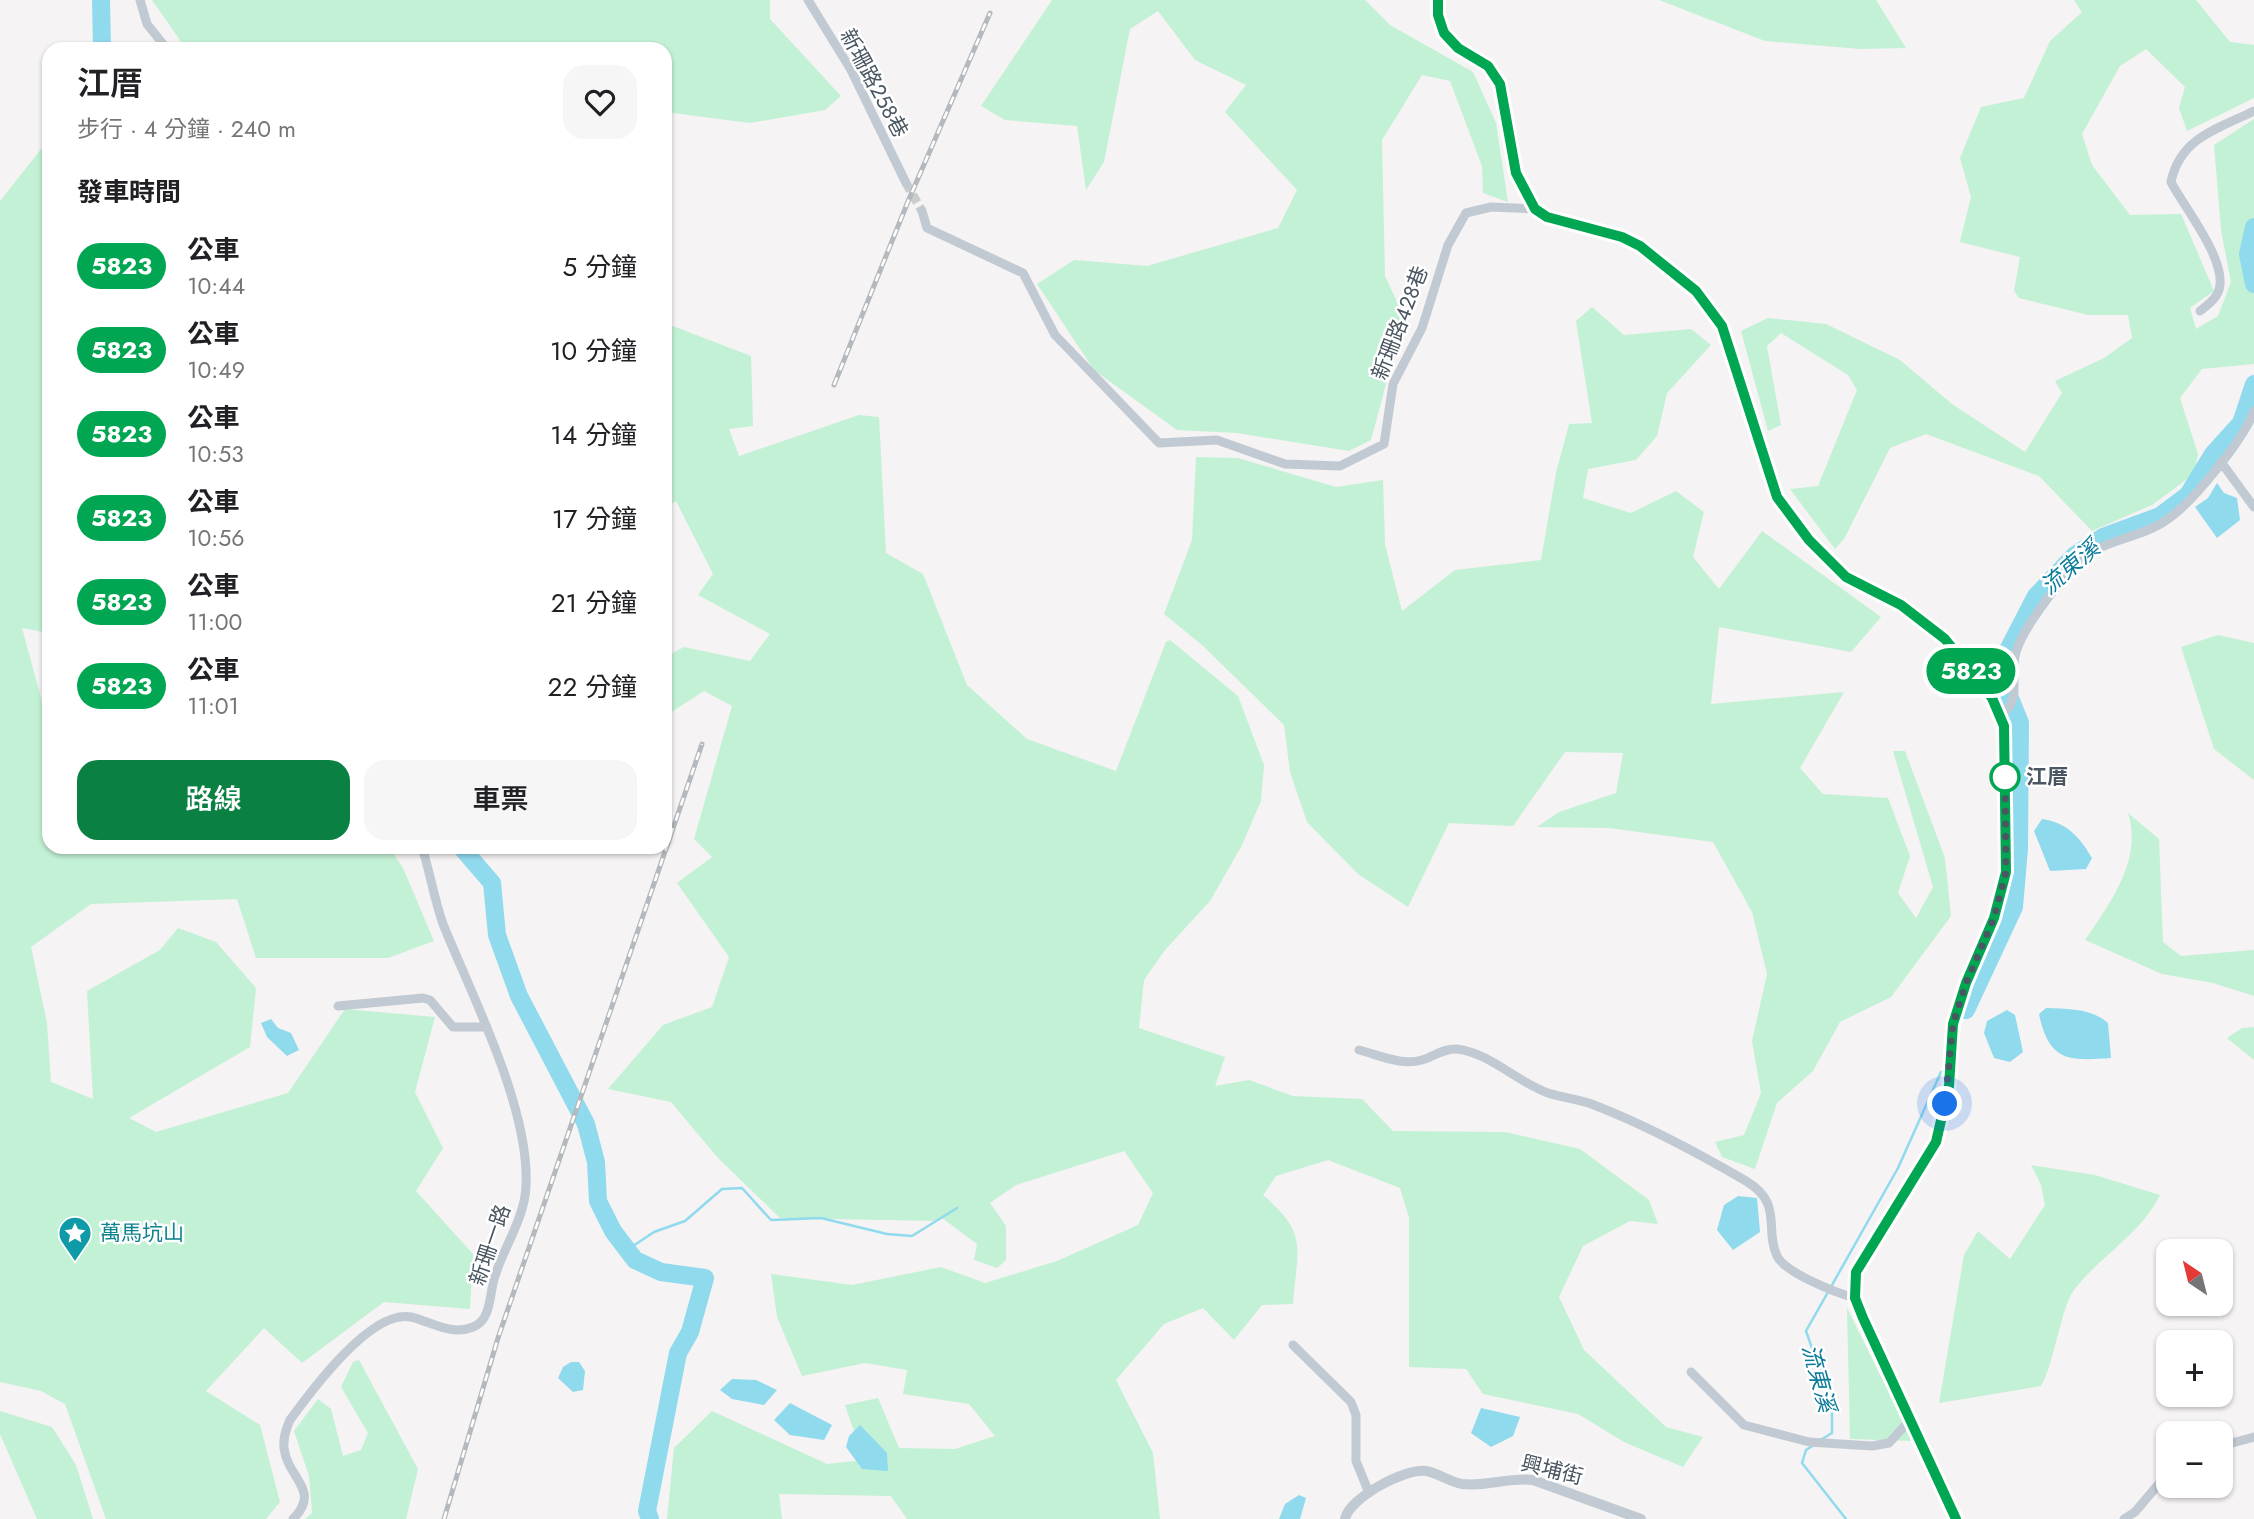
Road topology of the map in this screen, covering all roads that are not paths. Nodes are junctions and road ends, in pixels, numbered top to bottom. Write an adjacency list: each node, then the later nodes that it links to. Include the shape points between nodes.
1 (140, 0): 4 (street, via 147,24)
2 (808, 0): 6 (street, 新珊路258巷, via 850,70)
3 (1438, 0): 7 (street, via 1444,33 1458,48 1488,66 1500,84 1516,173)
4 (161, 42)
5 (2254, 111): 9 (street, via 2198,139 2175,162 2171,182 2221,272 2216,296)
6 (906, 183)
7 (1535, 209): 8 (street, 新珊路428巷, via 1491,207 1466,213 1448,244 1422,328 1393,384 1384,444 1339,466 1285,464 1217,440 1159,443 1055,335 1023,273 928,228); 13 (street, via 1547,217 1640,246 1696,291 1722,326 1777,497 1809,540 1846,577 1901,605 1945,639)
8 (922, 211)
9 (2200, 312)
10 (2254, 411): 11 (street, via 2244,436)
11 (2221, 462): 12 (street); 13 (street, via 2168,520 2094,550 2057,584 2017,650 2012,671 2014,699)
12 (2254, 507)
13 (2005, 712): 18 (street, via 2003,884 1953,1024 1949,1086 1936,1142 1856,1272)
14 (424, 854): 16 (street, 新珊一路, via 436,903)
15 (338, 1006): 16 (street, via 423,998 453,1027)
16 (487, 1027): 26 (street, 新珊一路, via 526,1160 526,1189 485,1318 474,1327 447,1330 408,1316 385,1321 362,1336 290,1420 284,1450 305,1497 304,1508)
17 (1359, 1050): 18 (street, via 1405,1062 1421,1061 1449,1049 1474,1054 1547,1092 1592,1104 1704,1158 1766,1196 1776,1255 1782,1263)
18 (1855, 1298): 21 (street)
19 (1293, 1345): 25 (street, via 1352,1402 1356,1461)
20 (1691, 1372): 21 (street, via 1744,1425 1809,1442 1889,1443)
21 (1910, 1420): 29 (street)
22 (2254, 1437): 23 (street)
23 (2233, 1443)
24 (2156, 1487): 30 (street)
25 (1369, 1493): 27 (street, 興埔街); 28 (street, 興埔街, via 1411,1471 1426,1471 1462,1484 1515,1478 1552,1485)
26 (293, 1519)
27 (1345, 1519)
28 (1641, 1519)
29 (1956, 1519)
30 (2124, 1519)

